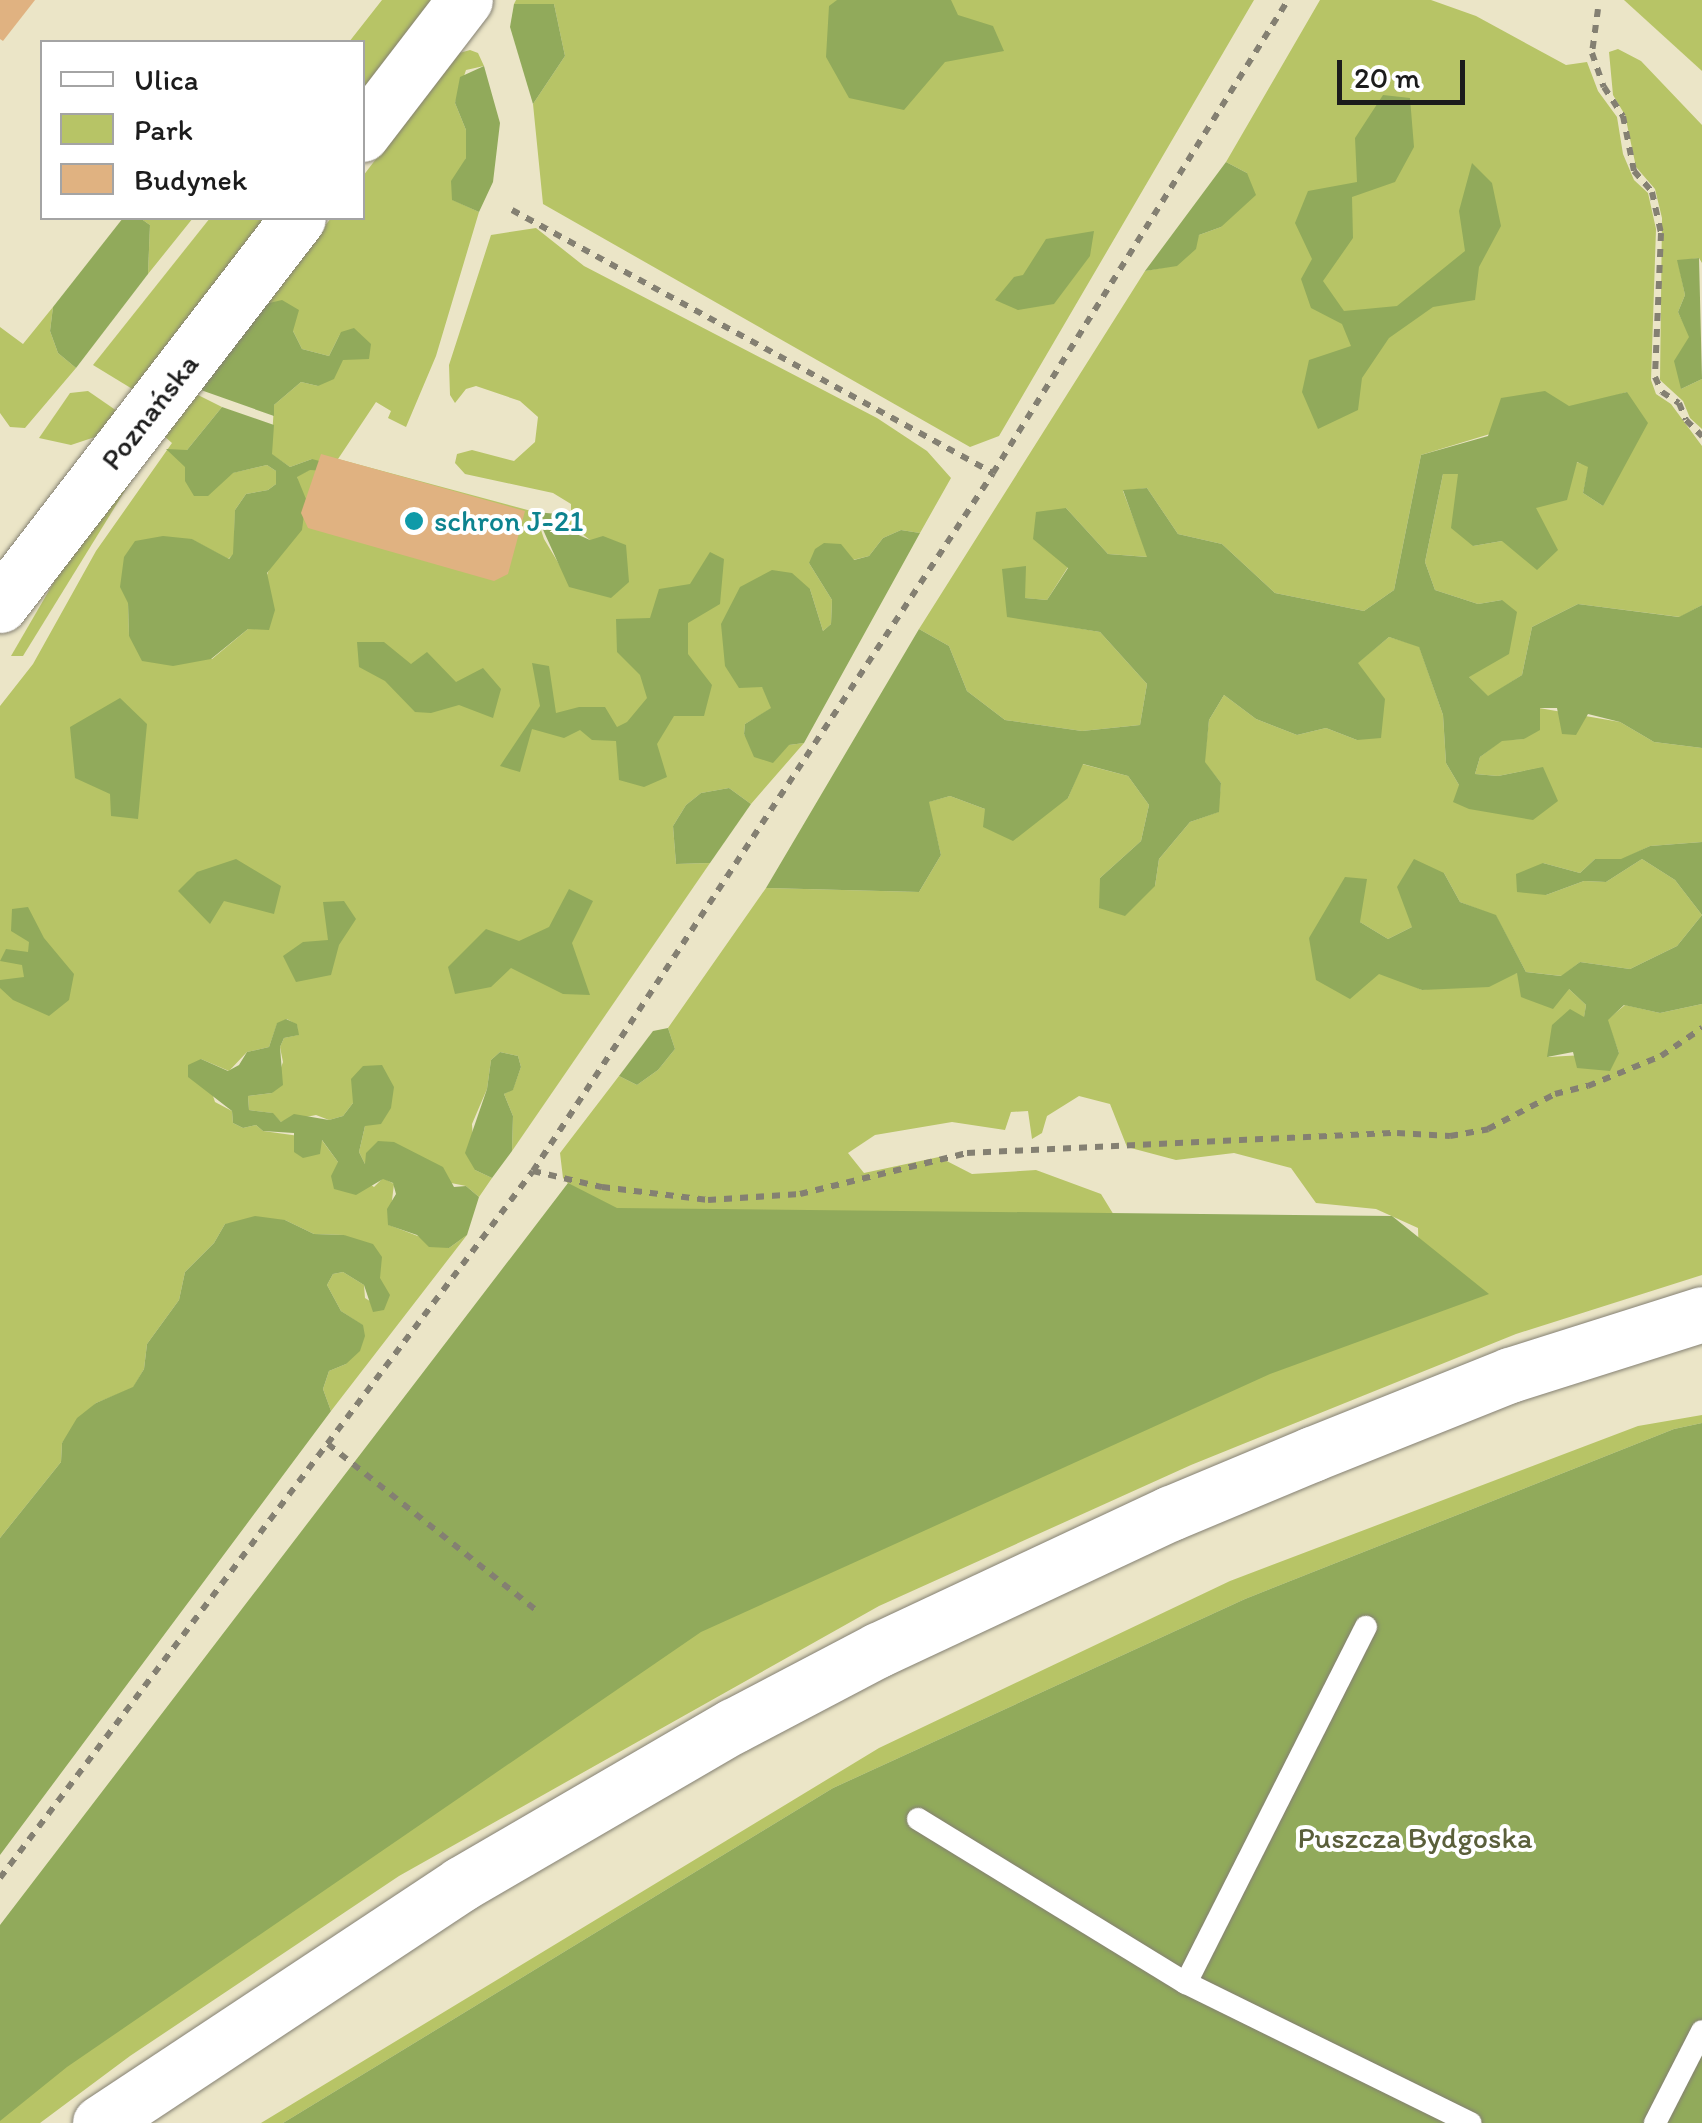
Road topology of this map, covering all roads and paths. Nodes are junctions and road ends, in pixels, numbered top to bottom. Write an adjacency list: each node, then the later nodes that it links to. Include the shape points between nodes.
1 (465, 0): 4 (main road)
2 (1288, 0): 8 (path)
3 (1598, 9): 7 (path, via 1592,53 1623,116 1634,171 1652,192 1661,232 1655,377)
4 (365, 130)
5 (512, 210): 8 (path)
6 (296, 220): 9 (main road, Poznańska)
7 (1702, 436)
8 (993, 474): 11 (path)
9 (0, 606)
10 (1702, 1028): 11 (path, via 1660,1056 1555,1094 1488,1129 1450,1136 968,1153 800,1194 708,1200)
11 (532, 1171): 13 (path)
12 (1702, 1314): 20 (main road, via 1510,1375 1312,1454 878,1650 461,1884)
13 (328, 1444): 14 (path); 17 (path)
14 (535, 1609)
15 (1366, 1627): 18 (lane)
16 (918, 1819): 18 (lane)
17 (0, 1878)
18 (1186, 1983): 21 (lane)
19 (1702, 2030): 22 (lane)
20 (100, 2123)
21 (1470, 2123)
22 (1656, 2123)

